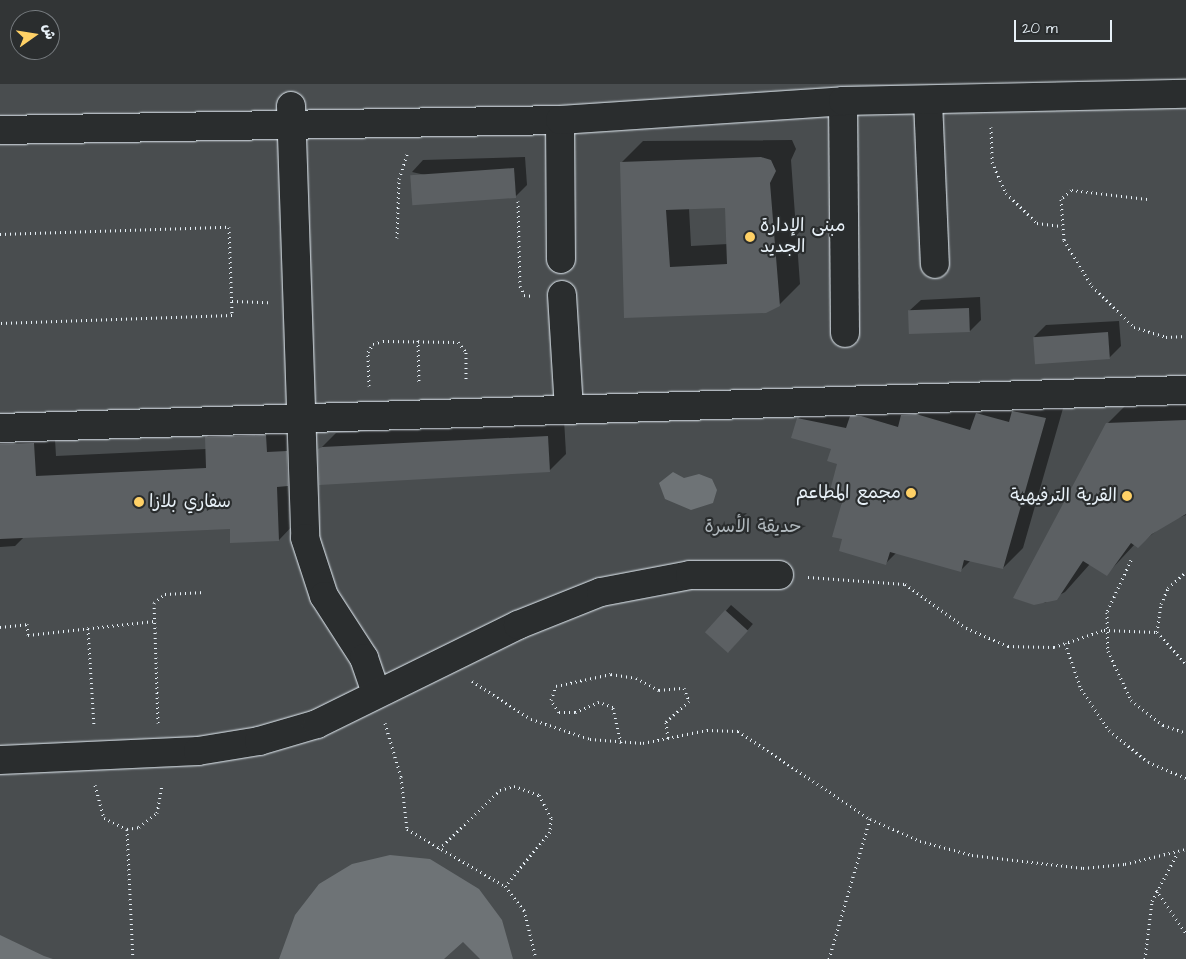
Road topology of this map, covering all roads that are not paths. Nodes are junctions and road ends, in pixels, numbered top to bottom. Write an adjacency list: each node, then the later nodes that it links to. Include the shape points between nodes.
1 (1186, 94): 2 (street)
2 (928, 100): 3 (street); 8 (street)
3 (843, 101): 5 (street); 10 (street)
4 (291, 116): 5 (street, via 409,124); 6 (street); 13 (street)
5 (560, 120): 7 (street)
6 (0, 130)
7 (561, 259)
8 (935, 264)
9 (562, 295): 12 (street)
10 (845, 333)
11 (1186, 390): 12 (street)
12 (569, 410): 13 (street)
13 (298, 417): 14 (street); 16 (street, via 309,556 324,596 364,658)
14 (0, 428)
15 (779, 576): 16 (street, via 690,576 601,592 558,607)
16 (376, 693): 17 (street, via 317,724 229,747)
17 (0, 760)

